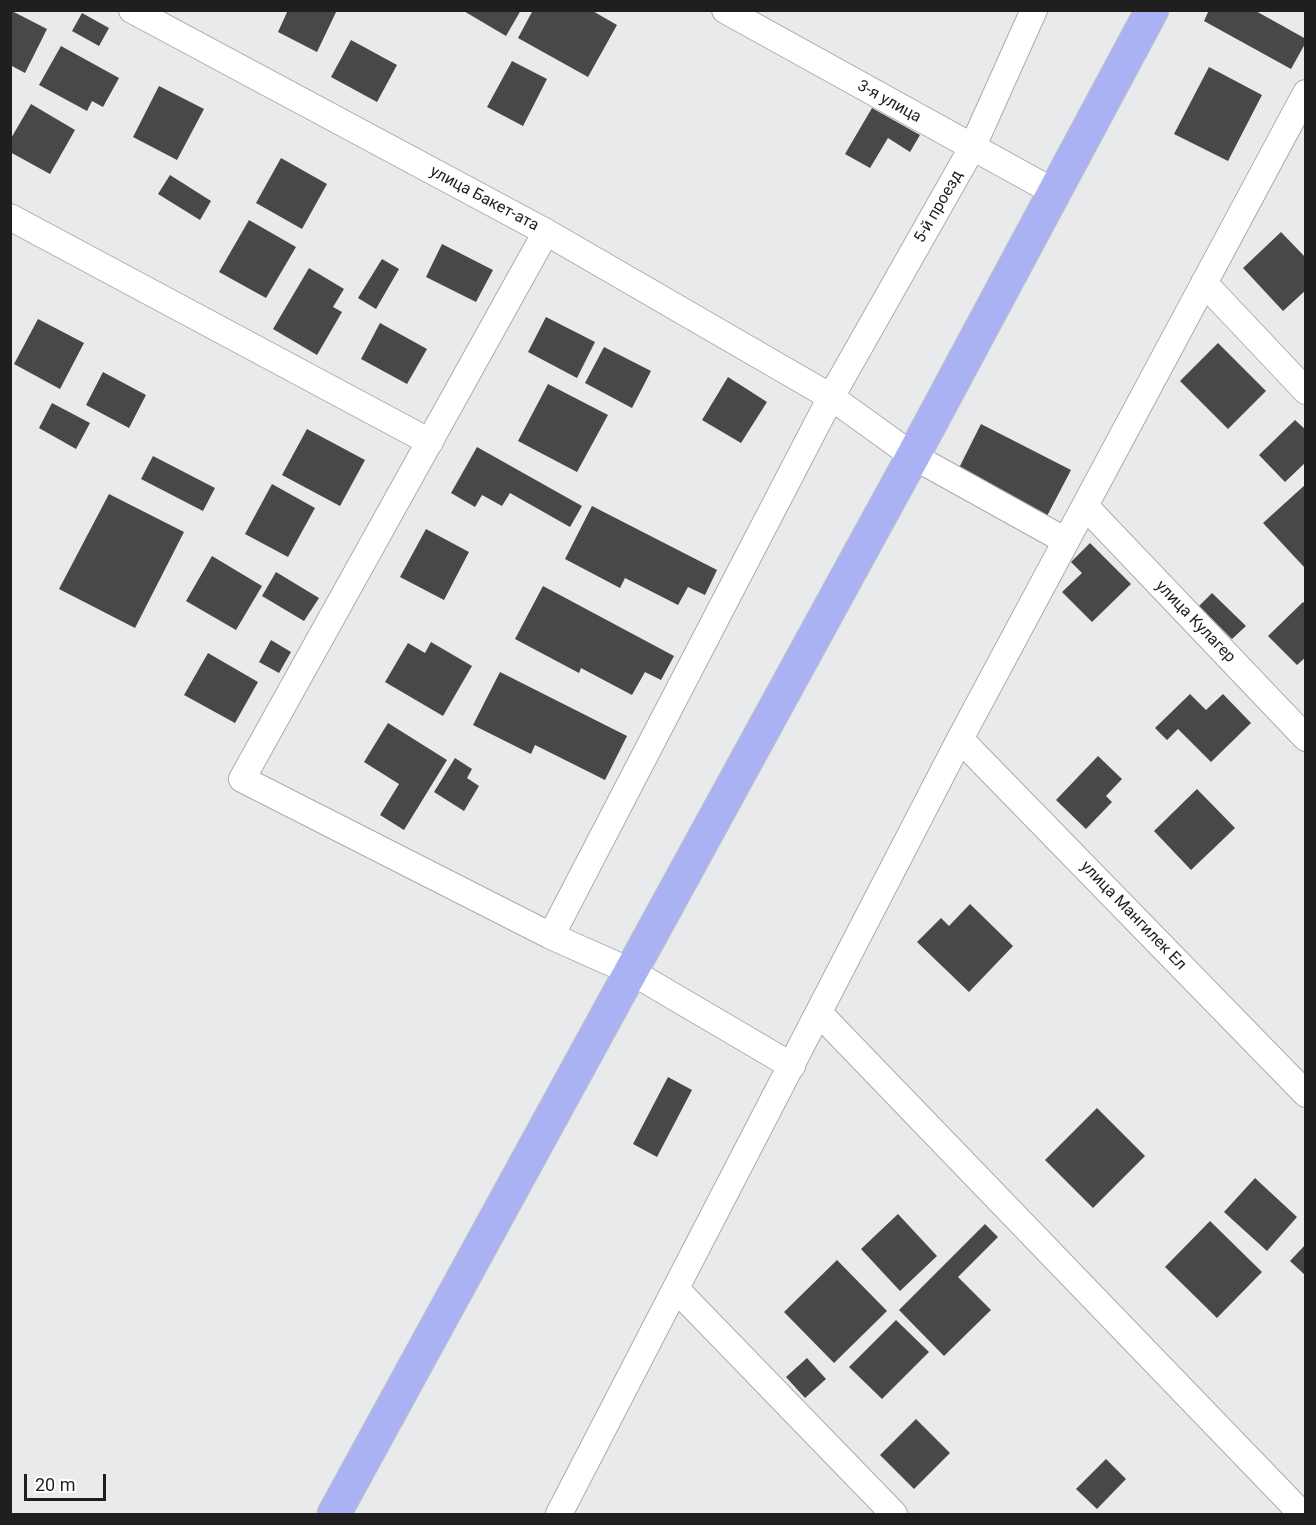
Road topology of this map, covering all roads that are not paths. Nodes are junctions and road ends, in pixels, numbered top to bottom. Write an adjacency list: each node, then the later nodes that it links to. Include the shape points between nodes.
1 (132, 10): 9 (street, улица Бакет-ата)
2 (725, 10): 6 (street, 3-я улица)
3 (1034, 10): 6 (street, 5-й проезд)
4 (1152, 10): 7 (main road)
5 (1305, 93): 10 (street)
6 (972, 148): 7 (street, 3-я улица); 12 (street, 5-й проезд)
7 (1054, 192): 14 (main road)
8 (10, 218): 13 (street)
9 (546, 232): 12 (street, улица Бакет-ата); 13 (street)
10 (1204, 283): 11 (street); 15 (street)
11 (1305, 390)
12 (831, 397): 14 (street, улица Бакет-ата); 19 (street, 5-й проезд)
13 (430, 442): 19 (street, via 242,779)
14 (913, 456): 16 (street, улица Бакет-ата); 20 (main road)
15 (1085, 506): 16 (street); 17 (street, улица Кулагер)
16 (1066, 541): 18 (street)
17 (1305, 738)
18 (960, 739): 21 (street); 23 (street, улица Мангилек Ел)
19 (551, 936): 20 (street)
20 (632, 972): 22 (street); 25 (main road)
21 (819, 1013): 22 (street); 28 (street)
22 (792, 1066): 24 (street)
23 (1305, 1094)
24 (676, 1289): 26 (street); 27 (street)
25 (334, 1515)
26 (559, 1515)
27 (894, 1515)
28 (1302, 1515)

